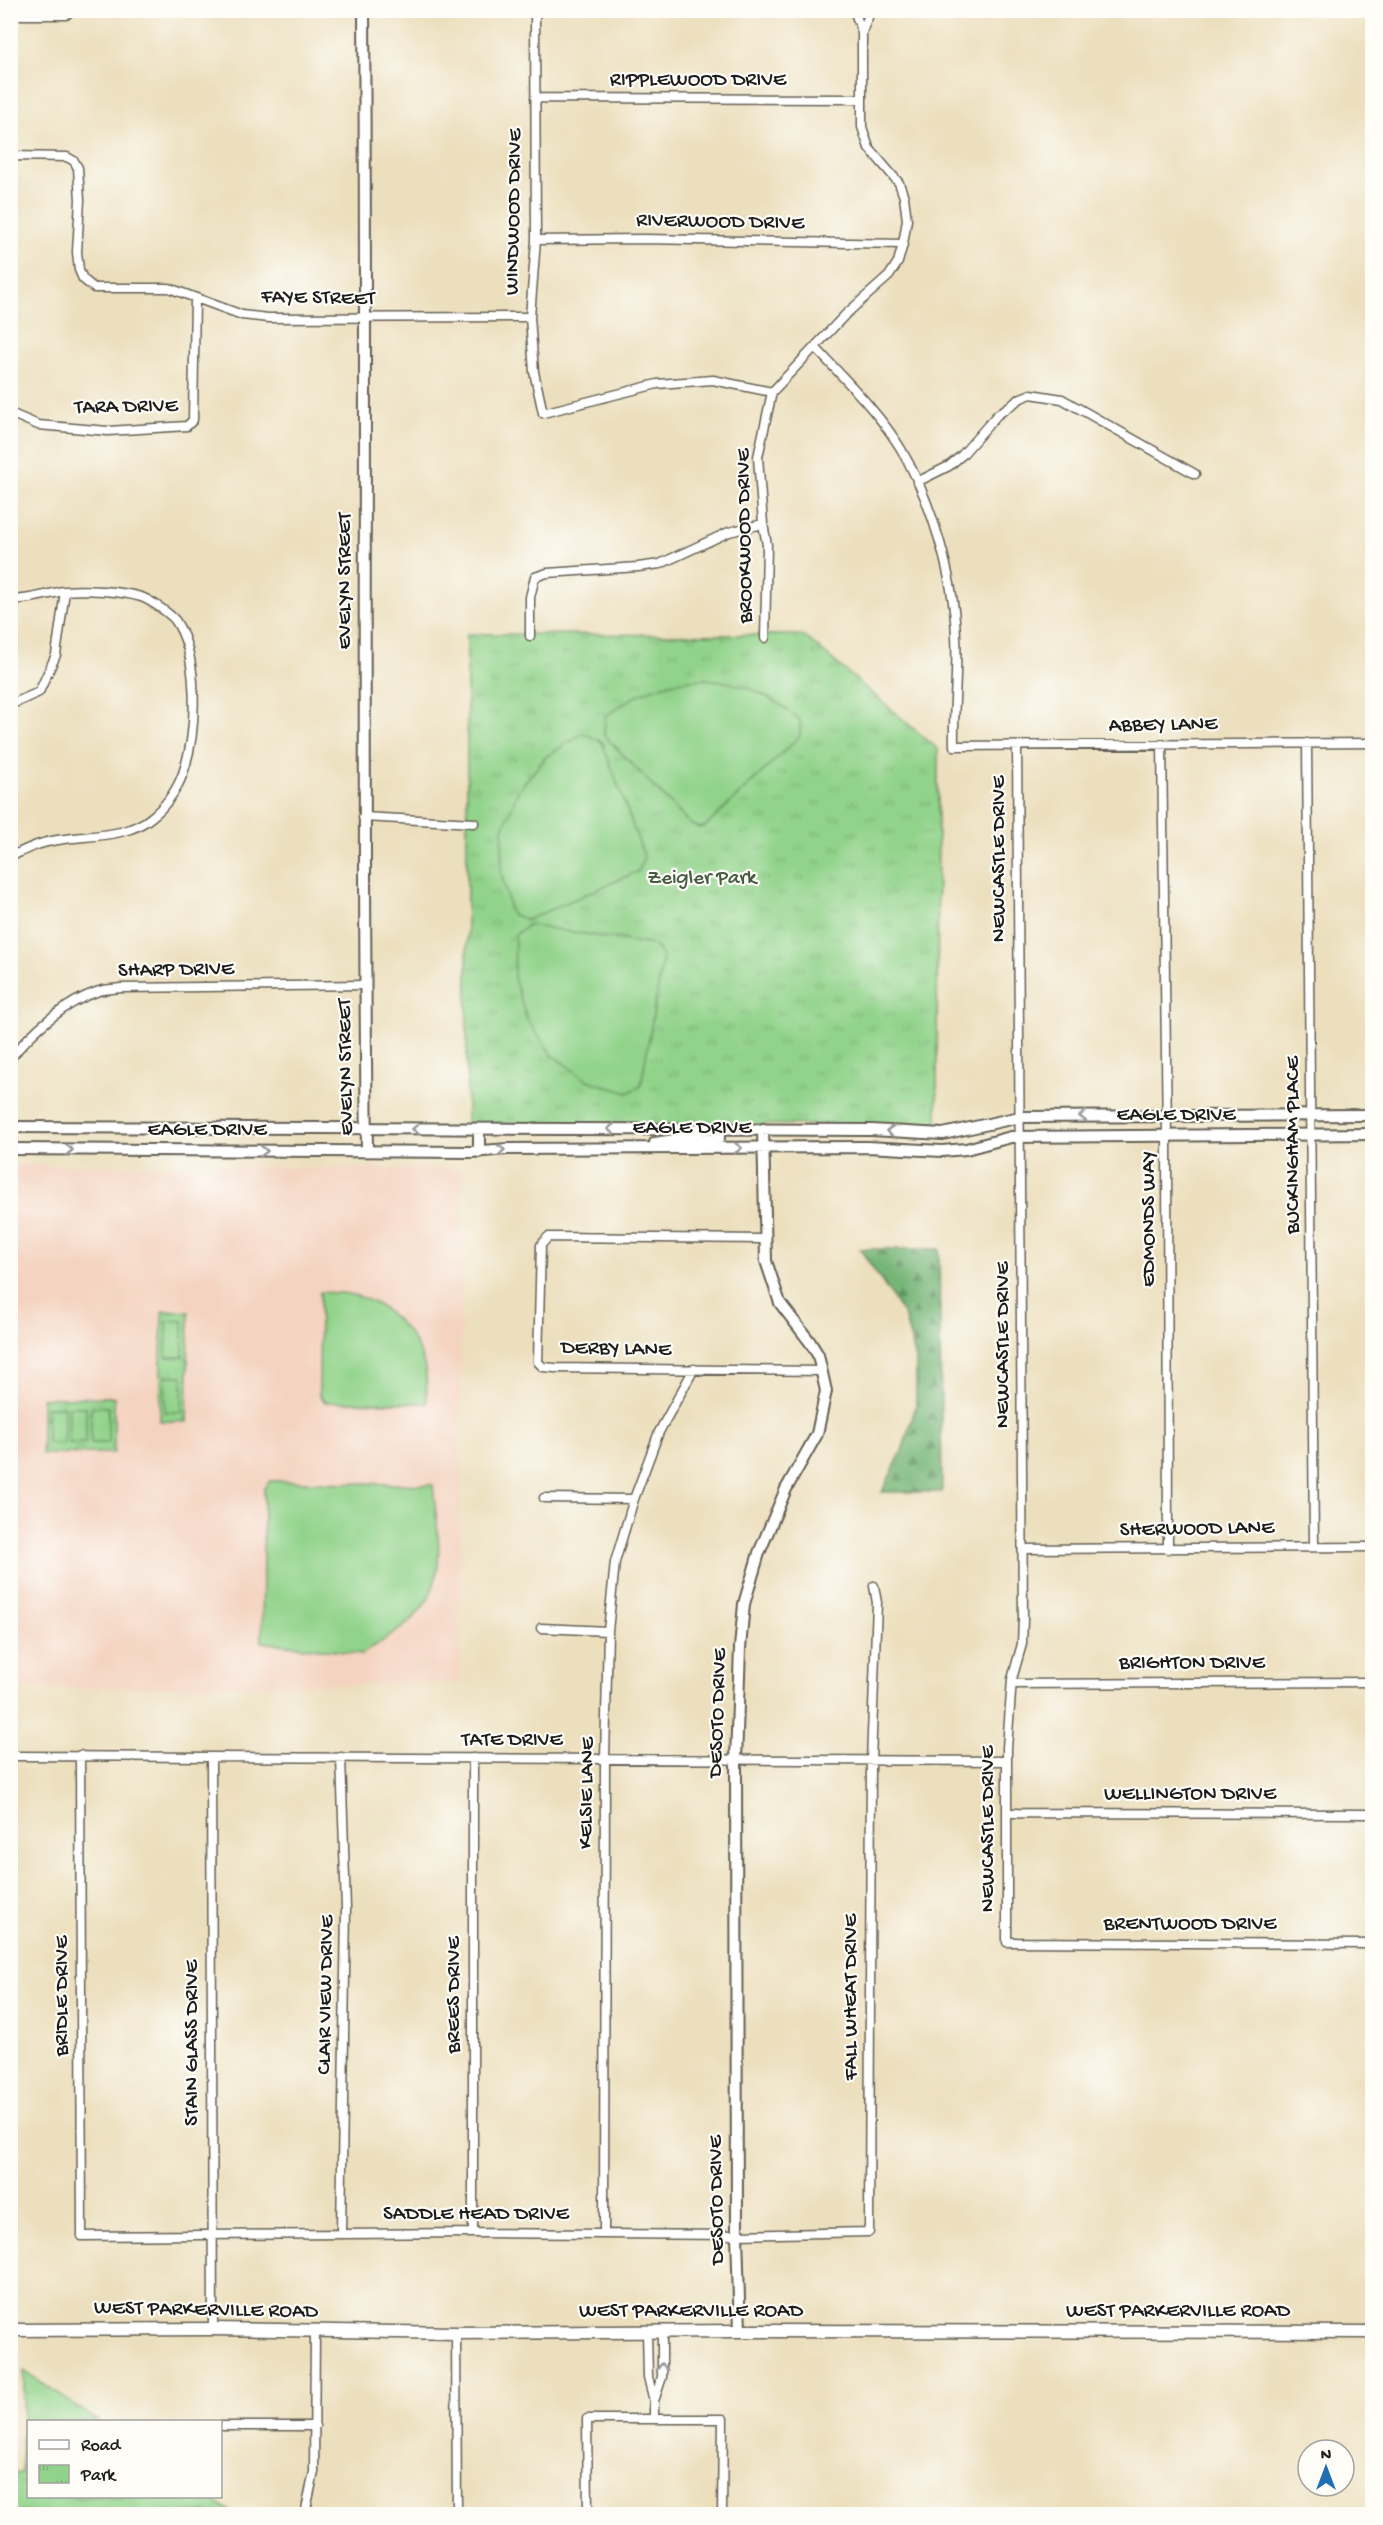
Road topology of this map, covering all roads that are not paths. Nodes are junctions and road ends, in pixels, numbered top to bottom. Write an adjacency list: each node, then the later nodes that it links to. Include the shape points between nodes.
1 (72, 10): 6 (street, via 66,15)
2 (364, 10): 15 (street, EVELYN STREET)
3 (535, 10): 8 (street, WINDWOOD DRIVE)
4 (854, 10): 7 (street)
5 (871, 10): 7 (street)
6 (10, 15)
7 (862, 32): 9 (street)
8 (535, 98): 9 (street, RIPPLEWOOD DRIVE); 11 (street, WINDWOOD DRIVE)
9 (860, 99): 12 (street, via 862,127 869,148 899,183 904,197 907,220)
10 (10, 156): 13 (street, FAYE STREET, via 67,157 74,161 80,200 79,270 94,288 169,288)
11 (536, 240): 12 (street, RIVERWOOD DRIVE); 14 (street, WINDWOOD DRIVE)
12 (903, 244): 16 (street, via 889,276)
13 (195, 298): 15 (street, FAYE STREET, via 242,315); 18 (street, TARA DRIVE, via 193,420 187,426 96,430 38,425)
14 (530, 317): 15 (street, FAYE STREET); 17 (street, WINDWOOD DRIVE, via 534,372 543,413 657,384 713,380)
15 (366, 318): 31 (street, EVELYN STREET)
16 (815, 347): 17 (street); 20 (street, via 876,415 900,448)
17 (771, 392): 21 (street, BROOKWOOD DRIVE, via 758,457)
18 (10, 413)
19 (1195, 474): 20 (street, via 1062,399 1031,394 997,415 949,466)
20 (917, 482): 30 (street, ABBEY LANE, via 939,540 951,593 956,634 954,746)
21 (763, 524): 24 (street, via 729,532 660,564 547,573 535,578 530,597); 25 (street, BROOKWOOD DRIVE, via 767,546)
22 (66, 591): 23 (street); 26 (street, via 56,656 39,692); 33 (street, via 142,597 174,620 190,665 193,701 193,727 185,768 173,795 153,817 135,827 114,834 41,843)
23 (10, 600)
24 (530, 636)
25 (765, 638)
26 (10, 705)
27 (1307, 743): 28 (street, ABBEY LANE); 29 (street, ABBEY LANE); 36 (street, BUCKINGHAM PLACE)
28 (1372, 743)
29 (1162, 744): 30 (street, ABBEY LANE); 38 (street, EDMONDS WAY)
30 (1017, 746): 39 (street, NEWCASTLE DRIVE)
31 (363, 817): 32 (street); 34 (street, EVELYN STREET)
32 (474, 823)
33 (10, 856)
34 (365, 986): 35 (street, SHARP DRIVE, via 99,991 62,1010); 42 (street, EVELYN STREET)
35 (10, 1059)
36 (1312, 1115): 37 (street, EAGLE DRIVE); 38 (street, EAGLE DRIVE); 47 (street, BUCKINGHAM PLACE)
37 (1372, 1115)
38 (1165, 1116): 39 (street, EAGLE DRIVE, one-way to 39); 49 (street, EDMONDS WAY)
39 (1020, 1117): 46 (street, EAGLE DRIVE); 50 (street, NEWCASTLE DRIVE)
40 (10, 1127): 41 (street, EAGLE DRIVE)
41 (183, 1128): 42 (street, EAGLE DRIVE); 54 (street)
42 (367, 1129): 43 (street, EAGLE DRIVE, one-way to 42); 55 (street, EVELYN STREET)
43 (479, 1129): 44 (street, EAGLE DRIVE, one-way to 43); 57 (street)
44 (719, 1129): 45 (street, EAGLE DRIVE); 53 (street, via 717,1140 681,1139)
45 (763, 1129): 46 (street, EAGLE DRIVE, one-way to 45); 51 (street, DESOTO DRIVE)
46 (943, 1134): 56 (street)
47 (1312, 1134): 48 (street, EAGLE DRIVE); 49 (street, EAGLE DRIVE); 63 (street, BUCKINGHAM PLACE)
48 (1372, 1134)
49 (1167, 1135): 50 (street, EAGLE DRIVE); 66 (street, EDMONDS WAY)
50 (1020, 1137): 56 (street, EAGLE DRIVE); 65 (street, NEWCASTLE DRIVE)
51 (763, 1148): 53 (street, EAGLE DRIVE, one-way to 51); 56 (street, EAGLE DRIVE); 58 (street, DESOTO DRIVE)
52 (10, 1149): 54 (street, EAGLE DRIVE, one-way to 54)
53 (619, 1149): 57 (street, EAGLE DRIVE, one-way to 53)
54 (183, 1150): 55 (street, EAGLE DRIVE, one-way to 55)
55 (367, 1151): 57 (street, EAGLE DRIVE)
56 (942, 1151)
57 (479, 1152)
58 (764, 1239): 59 (street, DERBY LANE, via 562,1236 548,1238 541,1245 537,1347 538,1362 543,1367); 60 (street, DESOTO DRIVE, via 768,1269 780,1303 810,1342)
59 (694, 1369): 60 (street, DERBY LANE); 62 (street, KELSIE LANE, via 659,1432)
60 (822, 1371): 78 (street, DESOTO DRIVE, via 826,1391 817,1434 766,1532 744,1604)
61 (544, 1498): 62 (street)
62 (634, 1499): 69 (street, KELSIE LANE, via 615,1562)
63 (1314, 1547): 64 (street, SHERWOOD LANE); 66 (street, SHERWOOD LANE)
64 (1372, 1547)
65 (1023, 1549): 66 (street, SHERWOOD LANE); 71 (street, NEWCASTLE DRIVE, via 1022,1644)
66 (1168, 1549)
67 (874, 1586): 79 (street, FALL WHEAT DRIVE, via 877,1603)
68 (541, 1628): 69 (street)
69 (608, 1631): 77 (street, KELSIE LANE)
70 (1372, 1682): 71 (street, BRIGHTON DRIVE)
71 (1012, 1684): 80 (street, NEWCASTLE DRIVE)
72 (80, 1755): 73 (street, TATE DRIVE); 74 (street, TATE DRIVE); 91 (street, BRIDLE DRIVE)
73 (17, 1756)
74 (211, 1757): 75 (street, TATE DRIVE); 89 (street, STAIN GLASS DRIVE)
75 (341, 1757): 76 (street, TATE DRIVE); 87 (street, CLAIR VIEW DRIVE, via 346,1909)
76 (473, 1758): 77 (street, TATE DRIVE); 85 (street, BREES DRIVE)
77 (605, 1759): 78 (street, TATE DRIVE); 88 (street, KELSIE LANE)
78 (736, 1760): 79 (street, TATE DRIVE); 90 (street, DESOTO DRIVE)
79 (871, 1761): 80 (street, TATE DRIVE); 86 (street, FALL WHEAT DRIVE)
80 (1007, 1761): 81 (street, NEWCASTLE DRIVE)
81 (1007, 1813): 82 (street, WELLINGTON DRIVE); 83 (street, NEWCASTLE DRIVE)
82 (1372, 1814)
83 (1006, 1942): 84 (street, BRENTWOOD DRIVE)
84 (1372, 1944)
85 (472, 2232): 87 (street, SADDLE HEAD DRIVE); 88 (street, SADDLE HEAD DRIVE)
86 (869, 2232): 90 (street, SADDLE HEAD DRIVE)
87 (341, 2233): 89 (street, SADDLE HEAD DRIVE)
88 (604, 2233): 90 (street, SADDLE HEAD DRIVE)
89 (211, 2234): 91 (street, SADDLE HEAD DRIVE); 92 (street, STAIN GLASS DRIVE)
90 (737, 2235): 96 (street, DESOTO DRIVE)
91 (82, 2236)
92 (213, 2329): 93 (main road, WEST PARKERVILLE ROAD); 97 (main road, WEST PARKERVILLE ROAD)
93 (10, 2330)
94 (647, 2331): 95 (main road, WEST PARKERVILLE ROAD); 99 (main road, WEST PARKERVILLE ROAD); 100 (street, via 648,2377)
95 (662, 2331): 96 (main road, WEST PARKERVILLE ROAD); 100 (street, one-way to 95, via 662,2378)
96 (740, 2331): 98 (main road, WEST PARKERVILLE ROAD)
97 (315, 2332): 99 (main road, WEST PARKERVILLE ROAD); 103 (street)
98 (1372, 2332)
99 (456, 2333): 105 (street)
100 (654, 2401): 101 (street)
101 (654, 2419): 106 (street, via 587,2419); 107 (street, via 723,2419)
102 (222, 2426): 103 (street)
103 (315, 2426): 104 (street, via 314,2472)
104 (306, 2514)
105 (457, 2514)
106 (588, 2514)
107 (722, 2514)

